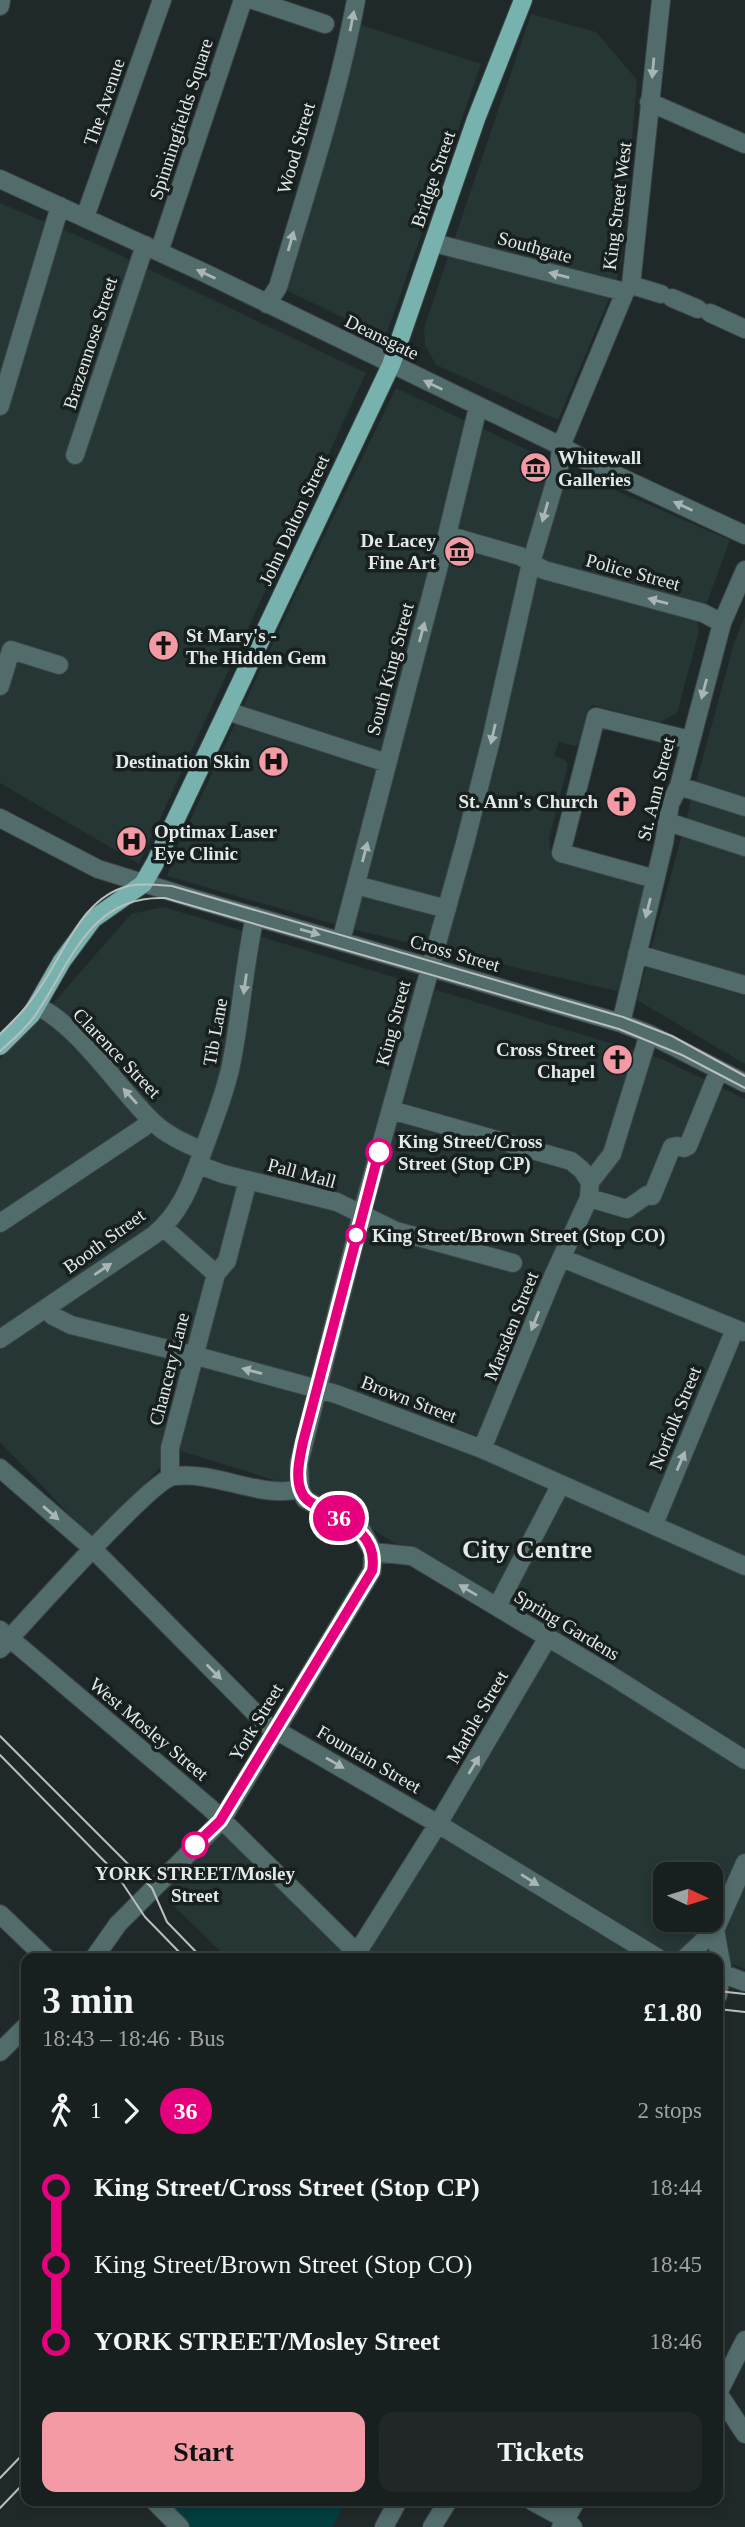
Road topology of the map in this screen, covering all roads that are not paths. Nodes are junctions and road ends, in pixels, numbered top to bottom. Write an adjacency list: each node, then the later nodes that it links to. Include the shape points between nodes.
1 (1, 0): 8 (street)
2 (162, 0): 14 (street, The Avenue)
3 (243, 0): 16 (street, Spinningfields Square)
4 (253, 0): 9 (street)
5 (356, 0): 18 (street, Wood Street, one-way to 5, via 278,287)
6 (661, 0): 10 (street, King Street West, one-way to 10)
7 (524, 3): 15 (main road, Bridge Street, via 476,119)
8 (0, 6)
9 (325, 24)
10 (649, 102): 11 (street); 17 (street, King Street West)
11 (745, 144)
12 (0, 179): 13 (street, Deansgate)
13 (60, 206): 14 (street, Deansgate); 21 (street)
14 (85, 217): 16 (street, Deansgate)
15 (434, 243): 17 (street, Southgate, one-way to 15); 20 (main road, Bridge Street)
16 (152, 248): 18 (street, Deansgate, one-way to 16); 24 (street, Brazennose Street)
17 (628, 289): 19 (street, Southgate, via 666,296); 23 (street, King Street West)
18 (267, 304): 20 (street, Deansgate)
19 (745, 329)
20 (391, 365): 22 (street, Deansgate, one-way to 20); 32 (main road, John Dalton Street)
21 (0, 406)
22 (478, 407): 23 (street, Deansgate); 25 (street, South King Street)
23 (561, 446): 26 (street, Deansgate, one-way to 23); 27 (street, King Street, one-way to 27, via 559,470)
24 (75, 455)
25 (447, 535): 27 (street, Police Street); 34 (street, South King Street, one-way to 25)
26 (745, 535)
27 (531, 563): 29 (street, Police Street, one-way to 27, via 703,613); 43 (street, King Street, one-way to 43)
28 (745, 570): 29 (street, St. Ann Street)
29 (722, 623): 33 (street, St. Ann Street, one-way to 33)
30 (60, 665): 31 (street, via 11,650)
31 (0, 687)
32 (227, 711): 34 (street); 41 (main road, John Dalton Street)
33 (690, 740): 35 (street, St. Ann Street); 40 (street, via 596,717 561,853)
34 (387, 763): 42 (street, South King Street, one-way to 34)
35 (679, 786): 36 (street); 38 (street, St. Ann Street)
36 (745, 807)
37 (0, 818): 41 (street, Cross Street, via 98,869)
38 (668, 822): 39 (street); 40 (street, St. Ann Street)
39 (745, 847)
40 (655, 879): 46 (street, St. Ann Street, one-way to 46)
41 (145, 883): 44 (street, Cross Street); 49 (main road, via 93,919)
42 (356, 885): 43 (street); 45 (street, South King Street)
43 (447, 909): 47 (street, King Street)
44 (255, 916): 45 (street, Cross Street, one-way to 45); 57 (street, Tib Lane, one-way to 57, via 231,1066)
45 (341, 941): 47 (street, Cross Street)
46 (637, 954): 48 (street); 50 (street, St. Ann Street)
47 (430, 968): 50 (street, Cross Street); 55 (street, King Street)
48 (745, 985)
49 (37, 1006): 52 (main road); 56 (street, Clarence Street, one-way to 49, via 63,1023)
50 (621, 1023): 51 (street, Cross Street)
51 (649, 1034): 53 (street, Cross Street); 59 (street, Marsden Street, via 612,1154)
52 (0, 1046)
53 (719, 1070): 54 (street, Cross Street); 59 (street, via 688,1146 672,1147 652,1196 626,1209)
54 (745, 1083)
55 (391, 1110): 59 (street, via 572,1161 582,1170); 60 (street, King Street)
56 (151, 1120): 57 (street, Clarence Street); 61 (street)
57 (201, 1158): 58 (street, Pall Mall); 62 (street, Booth Street, via 181,1205)
58 (248, 1180): 60 (street, Pall Mall, via 337,1202); 65 (street, Chancery Lane, via 227,1261)
59 (590, 1190): 63 (street, Marsden Street)
60 (362, 1213): 64 (street, Pall Mall, via 396,1231); 70 (street, King Street)
61 (0, 1223)
62 (163, 1227): 65 (street); 66 (street, Booth Street, one-way to 62)
63 (562, 1258): 67 (street); 71 (street, Marsden Street, one-way to 71)
64 (513, 1263)
65 (216, 1274): 69 (street, Chancery Lane)
66 (47, 1308): 68 (street, Booth Street); 69 (street, Brown Street, via 71,1325)
67 (740, 1331): 76 (street, Norfolk Street, one-way to 67)
68 (0, 1339)
69 (195, 1356): 70 (street, Brown Street, one-way to 69); 73 (street, Chancery Lane, via 170,1448)
70 (317, 1389): 71 (street, Brown Street); 75 (street, King Street, via 299,1463)
71 (482, 1449): 74 (street, Brown Street)
72 (0, 1468): 77 (street, Fountain Street, one-way to 77)
73 (170, 1476): 75 (street, via 203,1475 284,1492); 77 (street)
74 (561, 1484): 76 (street, Brown Street); 80 (street)
75 (300, 1489): 78 (street, via 305,1499 362,1531)
76 (654, 1524): 79 (street, Brown Street)
77 (93, 1549): 82 (street); 83 (street, Fountain Street, one-way to 83)
78 (373, 1552): 80 (street, Spring Gardens, one-way to 78, via 412,1556); 83 (street, York Street, via 372,1571)
79 (745, 1566)
80 (497, 1607): 81 (street, Spring Gardens)
81 (547, 1639): 84 (street, Spring Gardens); 86 (street, Marble Street, one-way to 81)
82 (3, 1640): 85 (street, West Mosley Street, via 178,1780)
83 (276, 1730): 85 (street, York Street); 86 (street, Fountain Street, one-way to 86)
84 (745, 1760)
85 (220, 1821): 93 (street, York Street, via 118,1924); 94 (street, West Mosley Street)
86 (439, 1824): 95 (street, Marble Street); 96 (street, Fountain Street, one-way to 96)
87 (745, 1863): 88 (street)
88 (723, 1912)
89 (0, 1914): 92 (street)
90 (713, 1932): 97 (street)
91 (715, 1932): 98 (street)
92 (41, 1953)
93 (99, 1953)
94 (354, 1953)
95 (359, 1953)
96 (650, 1953)
97 (690, 1953)
98 (717, 1953)
99 (723, 1974): 100 (street)
100 (745, 1982)
101 (21, 2031): 102 (street)
102 (0, 2052)
103 (745, 2340): 104 (street)
104 (723, 2383)
105 (723, 2401): 106 (street)
106 (745, 2434)
107 (159, 2506): 113 (street)
108 (395, 2506): 114 (street)
109 (445, 2506): 115 (street)
110 (539, 2506): 112 (street)
111 (574, 2506): 112 (street)
112 (566, 2524)
113 (180, 2527)
114 (384, 2527)
115 (432, 2527)

